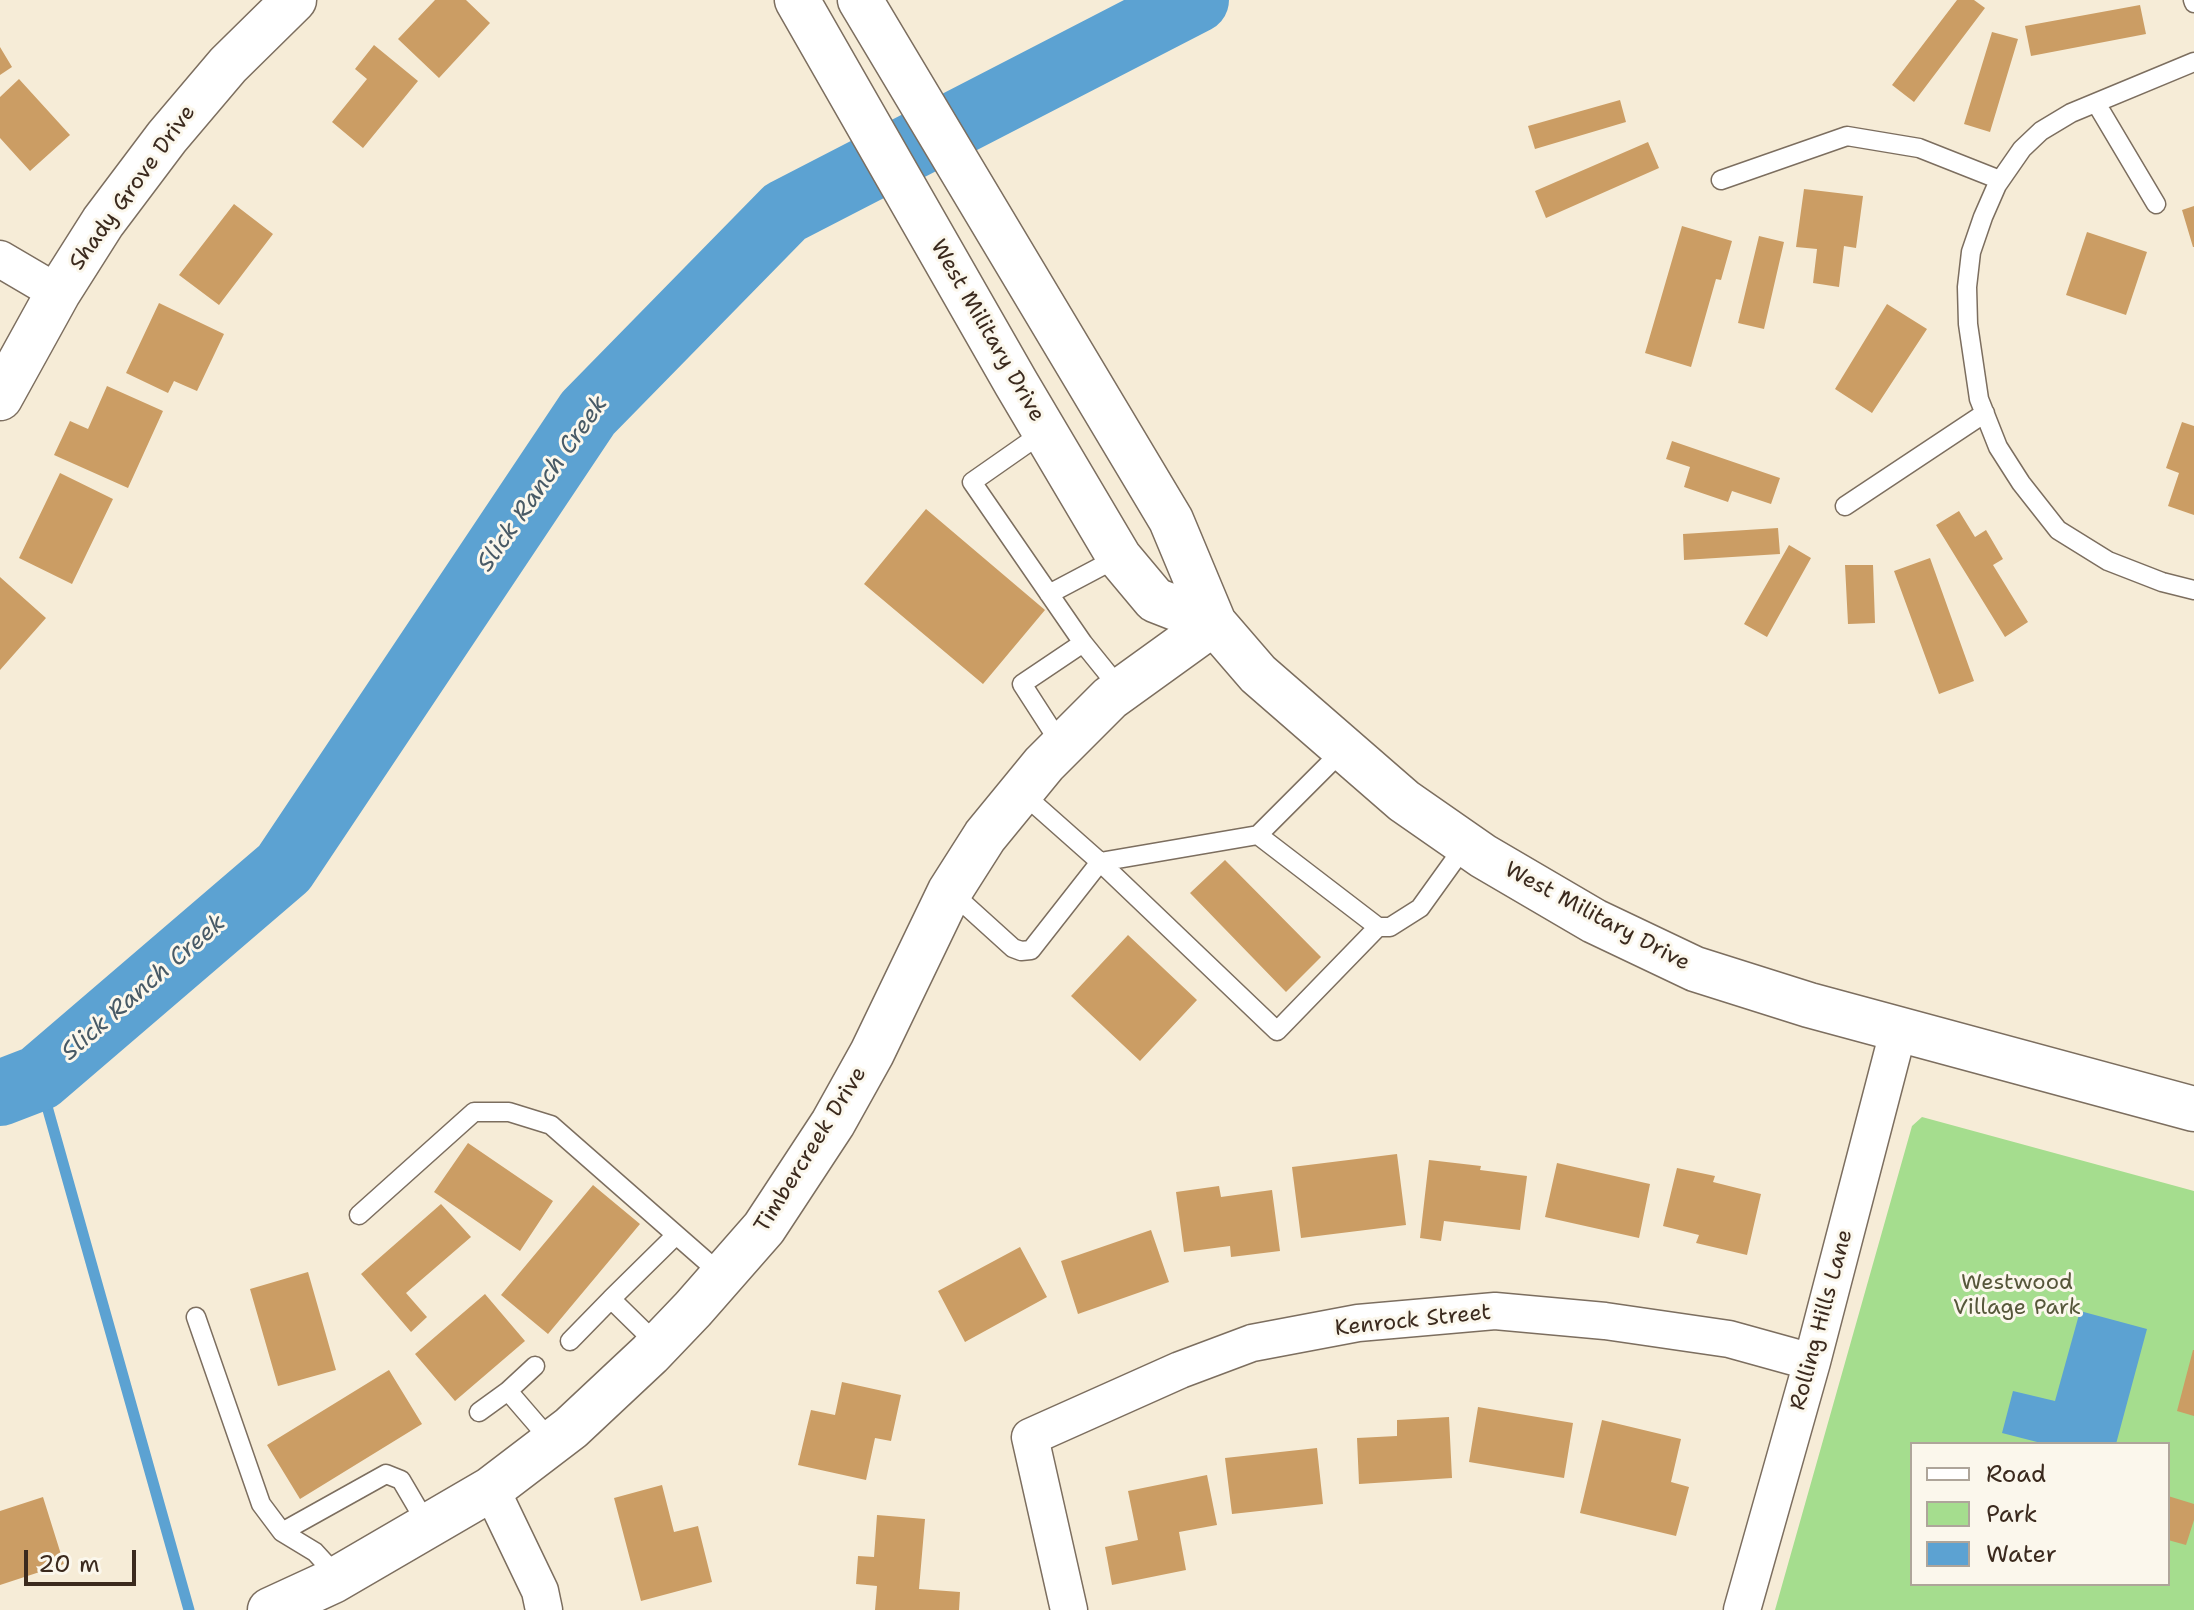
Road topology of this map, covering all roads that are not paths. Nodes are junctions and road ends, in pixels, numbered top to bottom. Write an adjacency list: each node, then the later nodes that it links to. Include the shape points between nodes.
1 (294, 0): 10 (main road, Shady Grove Drive, via 228,65 167,137)
2 (797, 0): 13 (main road, West Military Drive)
3 (860, 0): 18 (main road, West Military Drive, via 1171,520)
4 (2194, 62): 5 (lane)
5 (2096, 103): 7 (lane, via 2041,131); 8 (lane)
6 (1721, 180): 7 (lane, via 1847,136 1919,148)
7 (2000, 180): 12 (lane, via 1971,252 1967,287 1968,324)
8 (2156, 204)
9 (0, 259): 10 (street)
10 (58, 293): 11 (main road, Shady Grove Drive)
11 (0, 398)
12 (1985, 413): 14 (lane); 16 (lane, via 1998,447 2058,530 2108,561)
13 (1045, 431): 15 (main road, West Military Drive); 17 (lane, via 972,482)
14 (1845, 506)
15 (1119, 557): 17 (lane); 18 (main road, West Military Drive, via 1155,600)
16 (2194, 590)
17 (1049, 594): 19 (lane)
18 (1214, 623): 20 (main road, Timbercreek Drive); 22 (main road, West Military Drive, via 1258,674)
19 (1083, 643): 20 (lane); 21 (lane, via 1022,684)
20 (1121, 690): 21 (main road, Timbercreek Drive)
21 (1062, 746): 23 (main road, Timbercreek Drive)
22 (1345, 748): 24 (lane); 25 (main road, West Military Drive, via 1404,801)
23 (1021, 792): 26 (lane); 27 (main road, Timbercreek Drive)
24 (1258, 835): 26 (lane); 28 (lane)
25 (1466, 844): 28 (lane, via 1420,908 1390,927); 29 (main road, West Military Drive, via 1594,921 1695,969)
26 (1100, 862): 27 (lane, via 1031,950 1013,948); 28 (lane, via 1277,1031)
27 (950, 891): 33 (main road, Timbercreek Drive, via 833,1123 764,1228)
28 (1378, 927)
29 (1899, 1028): 30 (main road, West Military Drive); 38 (street, Rolling Hills Lane)
30 (2194, 1109)
31 (359, 1215): 32 (lane, via 474,1112 509,1112 551,1125)
32 (676, 1235): 33 (lane); 34 (lane)
33 (722, 1275): 37 (main road, Timbercreek Drive)
34 (611, 1299): 36 (lane); 37 (lane)
35 (196, 1317): 45 (lane, via 261,1504)
36 (570, 1341)
37 (658, 1345): 42 (main road, Timbercreek Drive)
38 (1812, 1362): 49 (street, Kenrock Street, via 1729,1339 1495,1311 1408,1317 1252,1343 1030,1437); 50 (street, Rolling Hills Lane)
39 (535, 1366): 40 (lane)
40 (508, 1391): 41 (lane); 42 (lane)
41 (479, 1412)
42 (552, 1442): 43 (main road, Timbercreek Drive)
43 (491, 1489): 44 (main road, Timbercreek Drive); 48 (street)
44 (428, 1526): 45 (lane, via 401,1480 386,1474); 46 (main road, Timbercreek Drive)
45 (282, 1532): 46 (lane, via 315,1552)
46 (333, 1581): 47 (main road, Timbercreek Drive)
47 (270, 1610)
48 (544, 1610)
49 (1069, 1610)
50 (1742, 1610)

